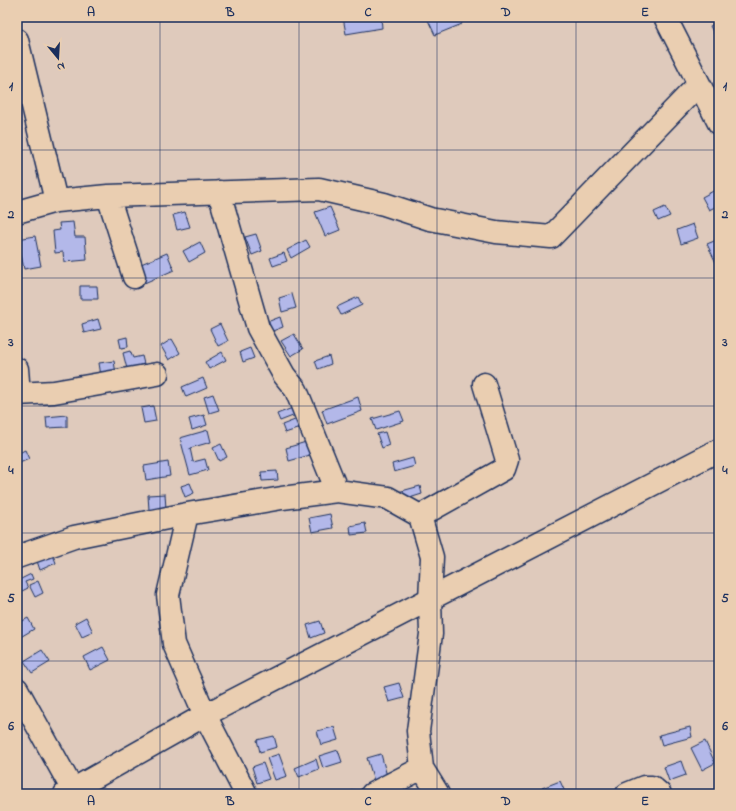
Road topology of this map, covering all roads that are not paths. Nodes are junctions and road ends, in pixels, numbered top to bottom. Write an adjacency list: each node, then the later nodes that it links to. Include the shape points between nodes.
1 (665, 17): 3 (street)
2 (17, 40): 7 (street)
3 (699, 84): 4 (street); 5 (street, via 551,237 496,232 430,219 384,204 320,189)
4 (719, 122)
5 (218, 192): 6 (street); 15 (street, via 258,328 284,375 296,390)
6 (108, 196): 7 (street); 9 (street)
7 (56, 201): 8 (street)
8 (17, 212)
9 (134, 277)
10 (17, 369): 13 (street)
11 (157, 374): 13 (street, via 54,392)
12 (484, 384): 17 (street, via 507,460 504,469)
13 (18, 394)
14 (719, 450): 19 (street)
15 (337, 491): 16 (street); 17 (street, via 388,498)
16 (187, 514): 18 (street, via 74,537); 21 (street, via 171,578 168,606 174,644)
17 (420, 516): 19 (street, via 432,557)
18 (17, 557)
19 (430, 600): 21 (street); 22 (street, via 431,634 418,731)
20 (17, 689): 23 (street)
21 (205, 715): 23 (street); 24 (street)
22 (422, 768): 25 (street); 26 (street)
23 (71, 793)
24 (246, 794)
25 (372, 794)
26 (438, 794)
27 (627, 794): 28 (street, via 644,787 652,787)
28 (660, 794)

